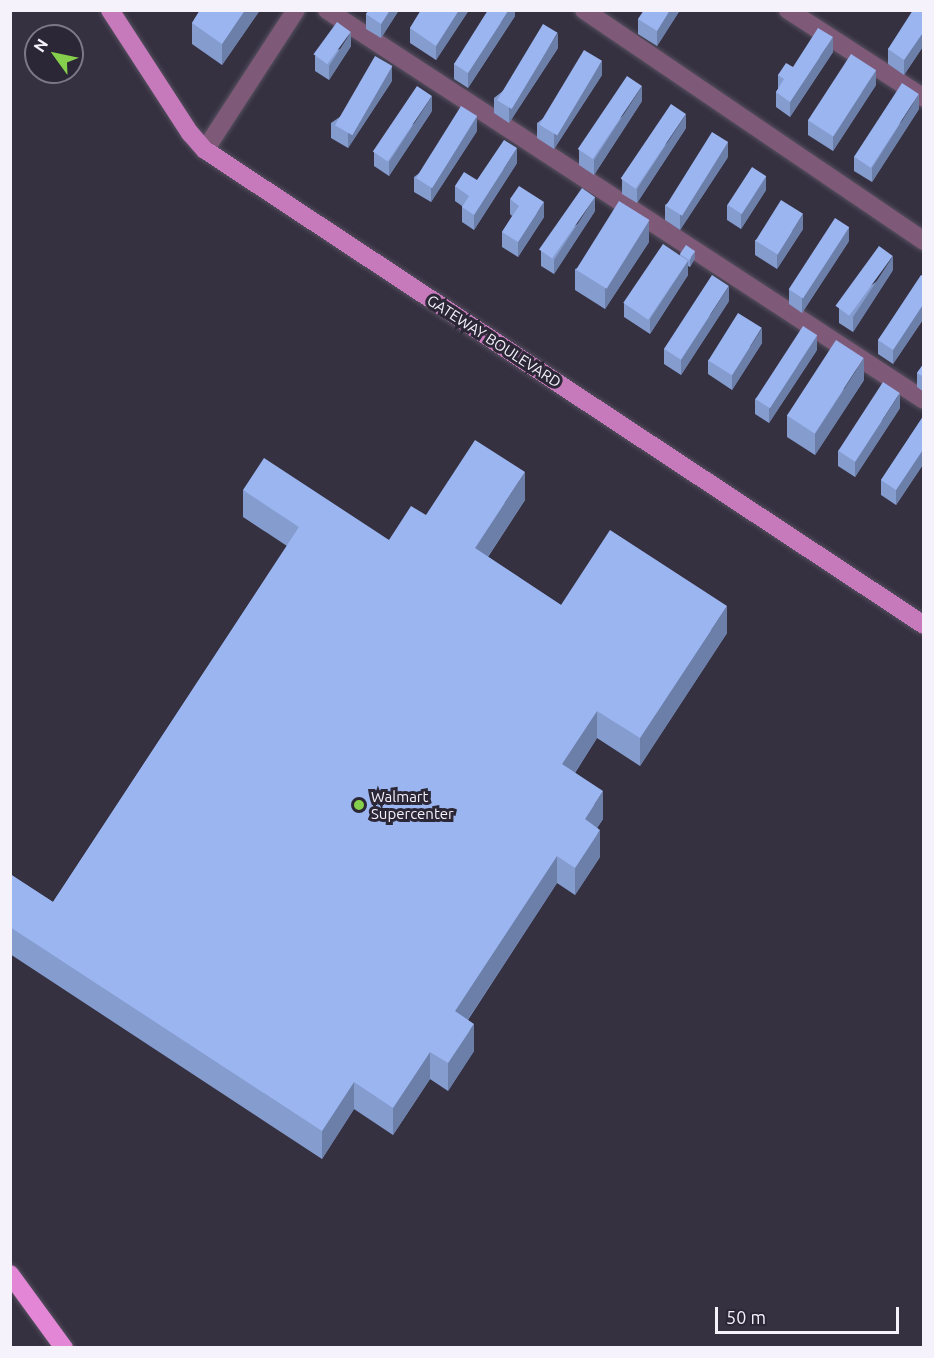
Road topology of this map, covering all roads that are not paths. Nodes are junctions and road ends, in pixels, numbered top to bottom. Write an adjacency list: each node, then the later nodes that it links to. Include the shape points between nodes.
1 (110, 10): 7 (main road, GATEWAY BOULEVARD, via 190,133)
2 (296, 10): 7 (street)
3 (327, 10): 9 (street)
4 (584, 10): 8 (street)
5 (788, 10): 6 (street)
6 (924, 98)
7 (206, 150): 10 (main road, GATEWAY BOULEVARD)
8 (924, 241)
9 (924, 400)
10 (924, 625)
11 (10, 1274): 12 (highway)
12 (64, 1347)

